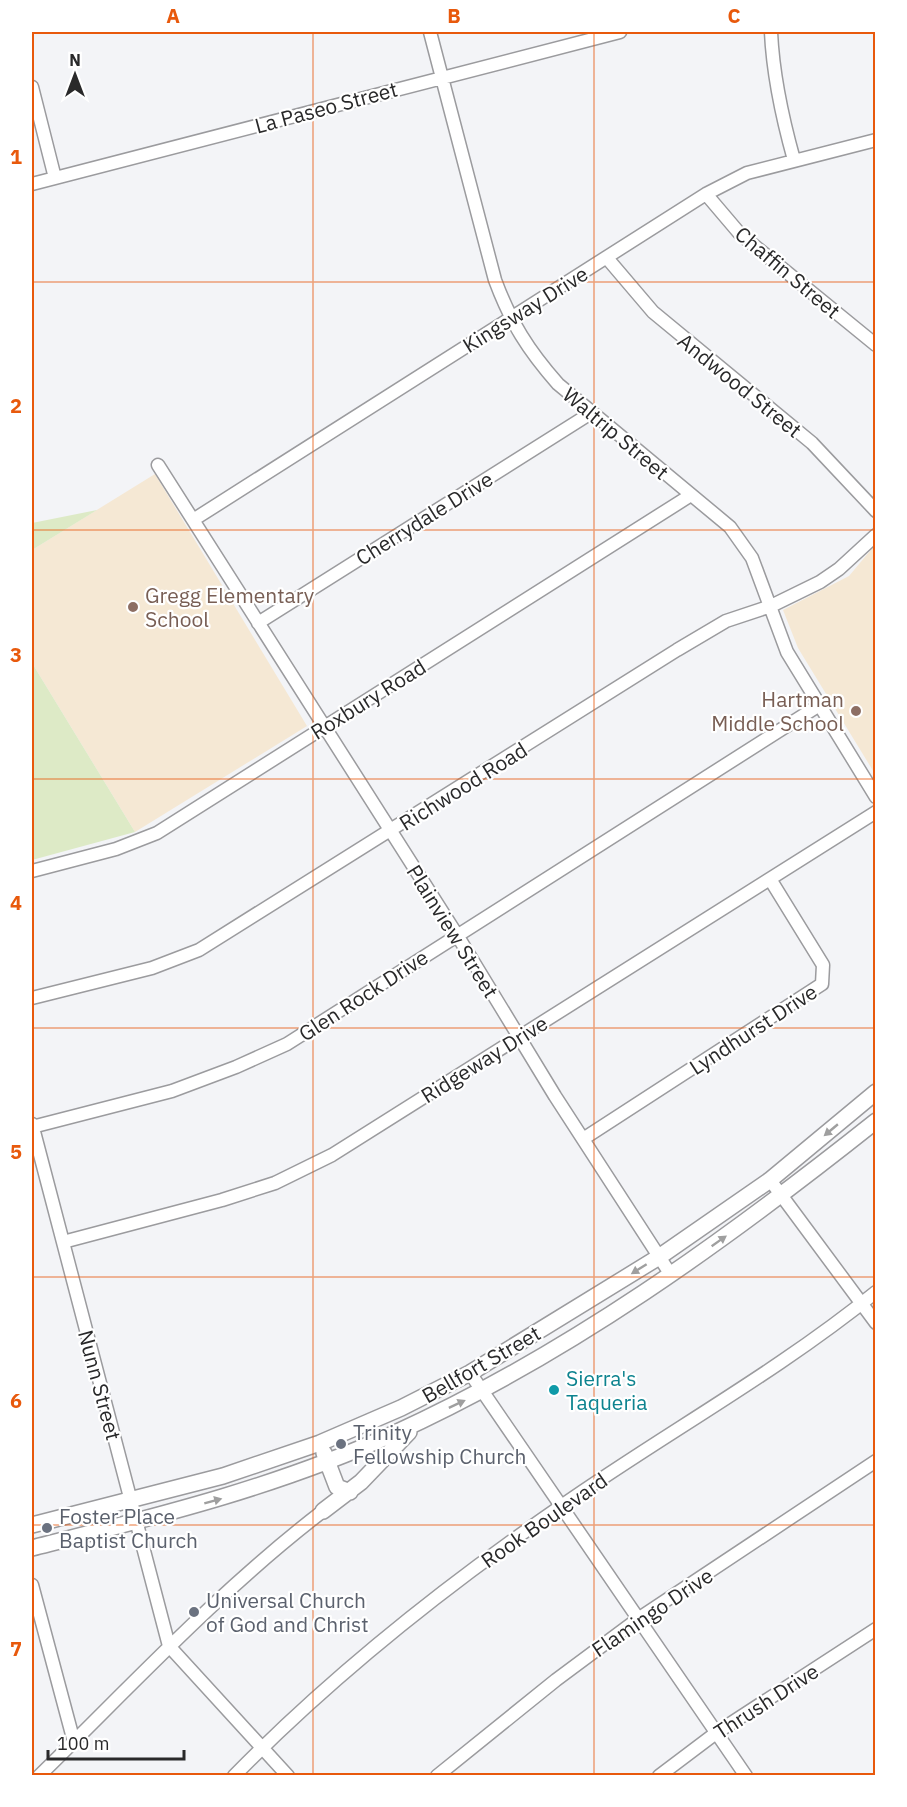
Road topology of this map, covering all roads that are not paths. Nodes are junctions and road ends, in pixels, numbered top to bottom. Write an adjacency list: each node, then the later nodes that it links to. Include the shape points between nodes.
1 (430, 32): 4 (street, Waltrip Street)
2 (620, 32): 4 (street, La Paseo Street)
3 (771, 32): 7 (street, via 779,106)
4 (440, 77): 8 (street, La Paseo Street); 12 (street, Waltrip Street)
5 (32, 87): 8 (street)
6 (876, 140): 7 (street, Kingsway Drive)
7 (794, 160): 10 (street, Kingsway Drive, via 747,173)
8 (55, 178): 9 (street, La Paseo Street)
9 (32, 184)
10 (706, 194): 11 (street, Kingsway Drive); 13 (street, Chaffin Street, via 740,234)
11 (607, 258): 12 (street, Kingsway Drive); 17 (street, Andwood Street, via 653,312 812,443)
12 (509, 318): 14 (street, Waltrip Street, via 536,360); 18 (street, Kingsway Drive)
13 (876, 345)
14 (591, 413): 16 (street, Waltrip Street); 21 (street, Cherrydale Drive)
15 (158, 465): 18 (street, Plainview Street)
16 (690, 495): 20 (street, Waltrip Street, via 730,527 752,558); 23 (street, Roxbury Road)
17 (876, 511)
18 (193, 520): 21 (street, Plainview Street)
19 (876, 534): 20 (street, Richwood Road, via 839,569)
20 (771, 606): 22 (street, Waltrip Street, via 787,652); 26 (street, Richwood Road, via 726,621 677,650)
21 (258, 623): 23 (street, Plainview Street)
22 (818, 706): 24 (street, Waltrip Street); 29 (street, Glen Rock Drive)
23 (323, 727): 26 (street, Plainview Street); 27 (street, Roxbury Road, via 157,832 116,849)
24 (876, 797)
25 (876, 812): 28 (street, Ridgeway Drive)
26 (391, 831): 29 (street, Plainview Street); 30 (street, Richwood Road, via 199,950 152,968)
27 (32, 872)
28 (770, 879): 31 (street, Ridgeway Drive); 35 (street, Lyndhurst Drive, via 823,965 822,984)
29 (457, 935): 31 (street, Plainview Street); 34 (street, Glen Rock Drive, via 287,1044 236,1067 172,1091)
30 (32, 998)
31 (519, 1037): 35 (street, Plainview Street); 38 (street, Ridgeway Drive, via 332,1155 275,1183)
32 (876, 1092): 36 (main road, Bellfort Street, one-way to 36)
33 (876, 1121): 37 (main road, Bellfort Street)
34 (32, 1126): 38 (street, Nunn Street)
35 (583, 1139): 39 (street, Plainview Street)
36 (770, 1180): 37 (street); 39 (main road, Bellfort Street)
37 (782, 1196): 40 (main road, Bellfort Street, one-way to 37); 42 (street)
38 (63, 1242): 52 (street, Nunn Street)
39 (659, 1257): 40 (street, Plainview Street); 44 (main road, Bellfort Street, one-way to 44)
40 (671, 1275): 45 (main road, Bellfort Street)
41 (876, 1293): 42 (street, Rook Boulevard)
42 (861, 1304): 43 (street); 53 (street, Rook Boulevard, via 730,1398)
43 (876, 1323)
44 (470, 1374): 45 (street); 47 (main road, Bellfort Street)
45 (481, 1392): 46 (main road, Bellfort Street, one-way to 45); 53 (street)
46 (422, 1420): 48 (main road, Bellfort Street); 51 (main road)
47 (320, 1443): 48 (main road); 52 (main road, Bellfort Street, via 223,1476)
48 (327, 1461): 50 (main road); 55 (main road, Bellfort Street, one-way to 48, via 225,1498)
49 (876, 1461): 59 (street, Flamingo Drive)
50 (333, 1481): 51 (main road, via 342,1491); 54 (main road, via 331,1498)
51 (350, 1492): 54 (main road)
52 (130, 1501): 55 (street, Nunn Street); 56 (main road, Bellfort Street)
53 (561, 1506): 59 (street); 64 (street, Rook Boulevard, via 392,1631)
54 (323, 1511): 61 (street, via 283,1542)
55 (136, 1522): 57 (main road, Bellfort Street); 61 (street, Nunn Street)
56 (32, 1525)
57 (32, 1548)
58 (32, 1585): 63 (street)
59 (638, 1619): 62 (street); 68 (street, Flamingo Drive)
60 (876, 1629): 62 (street, Thrush Drive)
61 (169, 1646): 63 (street); 64 (street)
62 (716, 1733): 69 (street, Thrush Drive); 70 (street)
63 (74, 1742): 65 (street)
64 (261, 1748): 66 (street, Rook Boulevard); 67 (street)
65 (39, 1776)
66 (234, 1776)
67 (288, 1776)
68 (437, 1776)
69 (658, 1776)
70 (746, 1776)

